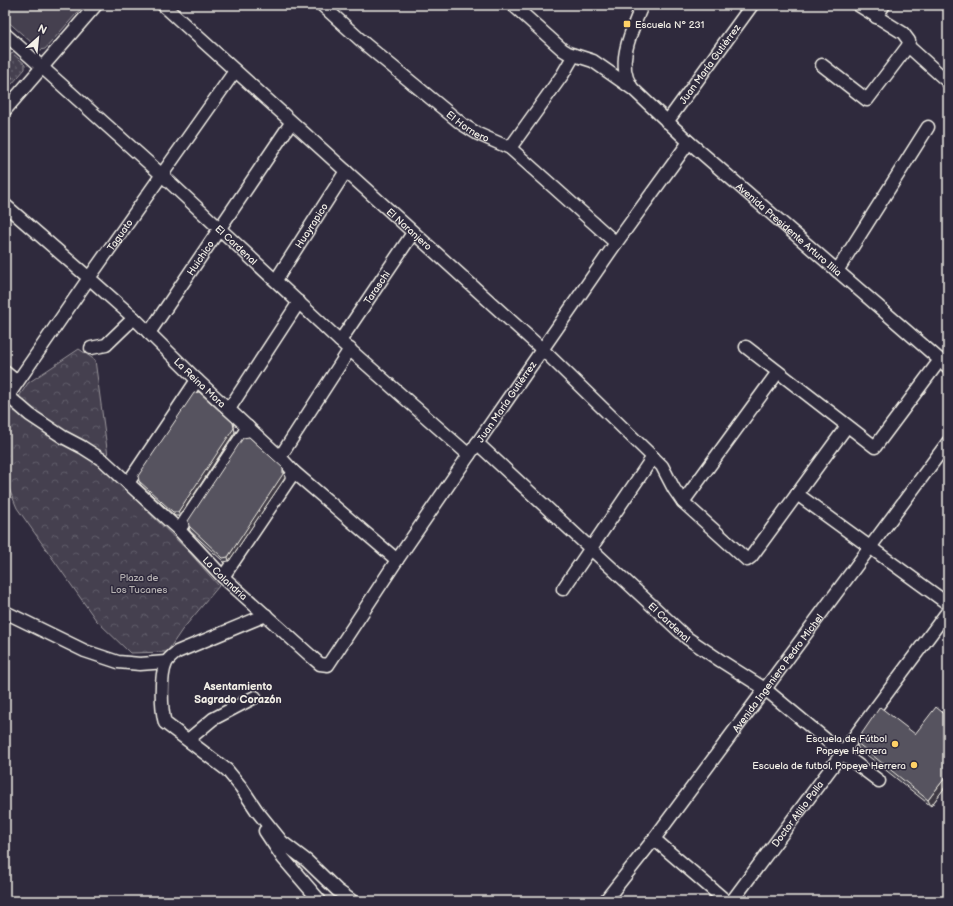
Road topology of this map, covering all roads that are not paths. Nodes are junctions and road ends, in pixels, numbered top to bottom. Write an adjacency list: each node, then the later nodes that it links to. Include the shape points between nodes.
1 (96, 5): 14 (street)
2 (163, 5): 15 (street, El Naranjero)
3 (322, 5): 23 (street, El Hornero, via 462,124)
4 (513, 5): 12 (street, via 563,50)
5 (642, 5): 17 (street, via 625,57 624,71)
6 (752, 5): 19 (street, Juan María Gutiérrez)
7 (858, 5): 9 (street)
8 (884, 5): 9 (street)
9 (876, 17): 11 (street, via 903,33 909,41)
10 (5, 34): 14 (street, El Cardenal)
11 (908, 46): 13 (street, via 867,100); 16 (street)
12 (574, 55): 17 (street, via 593,61); 23 (street)
13 (822, 65)
14 (42, 68): 18 (street); 25 (street, El Cardenal)
15 (235, 71): 20 (street, El Naranjero); 25 (street, Taguato)
16 (948, 82)
17 (633, 89): 19 (street, Avenida Presidente Arturo Illia)
18 (5, 110)
19 (667, 122): 22 (street, Avenida Presidente Arturo Illia)
20 (291, 123): 24 (street, El Naranjero); 27 (street, Huichico)
21 (928, 127): 30 (street)
22 (689, 142): 29 (street, Juan María Gutiérrez); 30 (street, Avenida Presidente Arturo Illia)
23 (510, 148): 29 (street, El Hornero)
24 (346, 171): 28 (street, El Naranjero); 32 (street, Huayrapico)
25 (162, 175): 27 (street, El Cardenal); 31 (street, Taguato)
26 (5, 205): 31 (street, La Reina Mora)
27 (220, 229): 32 (street, El Cardenal); 35 (street, Huichico)
28 (413, 233): 36 (street, Taraschi); 40 (street, El Naranjero)
29 (616, 243): 40 (street, Juan María Gutiérrez)
30 (837, 271): 41 (street, Avenida Presidente Arturo Illia)
31 (89, 278): 34 (street, La Reina Mora); 45 (street, Taguato)
32 (276, 280): 33 (street, El Cardenal)
33 (299, 302): 36 (street, El Cardenal); 47 (street)
34 (134, 318): 35 (street, La Reina Mora); 38 (street, via 106,345)
35 (149, 333): 44 (street, La Reina Mora)
36 (340, 341): 39 (street, El Cardenal)
37 (746, 347): 43 (street)
38 (91, 348)
39 (350, 349): 52 (street, El Cardenal); 54 (street)
40 (543, 350): 51 (street, Juan María Gutiérrez); 53 (street, El Naranjero)
41 (944, 363): 48 (street, via 875,447)
42 (5, 372): 45 (street)
43 (778, 372): 48 (street); 58 (street)
44 (197, 380): 47 (street, La Reina Mora); 56 (street)
45 (17, 382): 46 (street, Taguato)
46 (6, 398): 56 (street, La Calandria, via 104,461)
47 (229, 409): 49 (street, La Reina Mora)
48 (847, 426): 57 (street)
49 (248, 427): 54 (street, La Reina Mora); 59 (street)
50 (948, 442): 61 (street, Avenida Ingeniero Pedro Michel)
51 (477, 443): 52 (street, Juan María Gutiérrez); 60 (street, El Cardenal)
52 (469, 455): 62 (street, Juan María Gutiérrez)
53 (653, 456): 58 (street, El Naranjero, via 662,466); 60 (street)
54 (280, 457): 55 (street, La Reina Mora)
55 (294, 472): 62 (street, La Reina Mora); 63 (street)
56 (128, 483): 59 (street, La Calandria)
57 (797, 494): 58 (street, El Naranjero, via 747,560); 61 (street)
58 (683, 502)
59 (179, 530): 63 (street, La Calandria)
60 (591, 547): 64 (street); 71 (street, El Cardenal, via 687,638)
61 (870, 547): 65 (street); 71 (street, Avenida Ingeniero Pedro Michel)
62 (397, 560): 70 (street, Juan María Gutiérrez)
63 (223, 577): 68 (street, La Calandria)
64 (563, 589)
65 (948, 604)
66 (5, 612): 69 (street, via 85,651 118,662)
67 (948, 612): 74 (street, Doctor Atilio Palla)
68 (266, 615): 69 (street, via 177,652); 70 (street, La Calandria, via 320,664)
69 (166, 662): 73 (street, via 162,676 162,714 165,723)
70 (328, 665)
71 (765, 689): 74 (street, El Cardenal); 77 (street, Avenida Ingeniero Pedro Michel)
72 (255, 696): 73 (street, via 213,718)
73 (188, 740): 76 (street, via 228,770)
74 (842, 754): 75 (street, El Cardenal); 82 (street, Doctor Atilio Palla)
75 (879, 781)
76 (257, 811): 78 (street, via 262,828 274,847); 79 (street, via 282,842)
77 (654, 839): 80 (street, Avenida Ingeniero Pedro Michel); 81 (street)
78 (320, 901)
79 (352, 901)
80 (605, 901)
81 (726, 901)
82 (732, 901)

